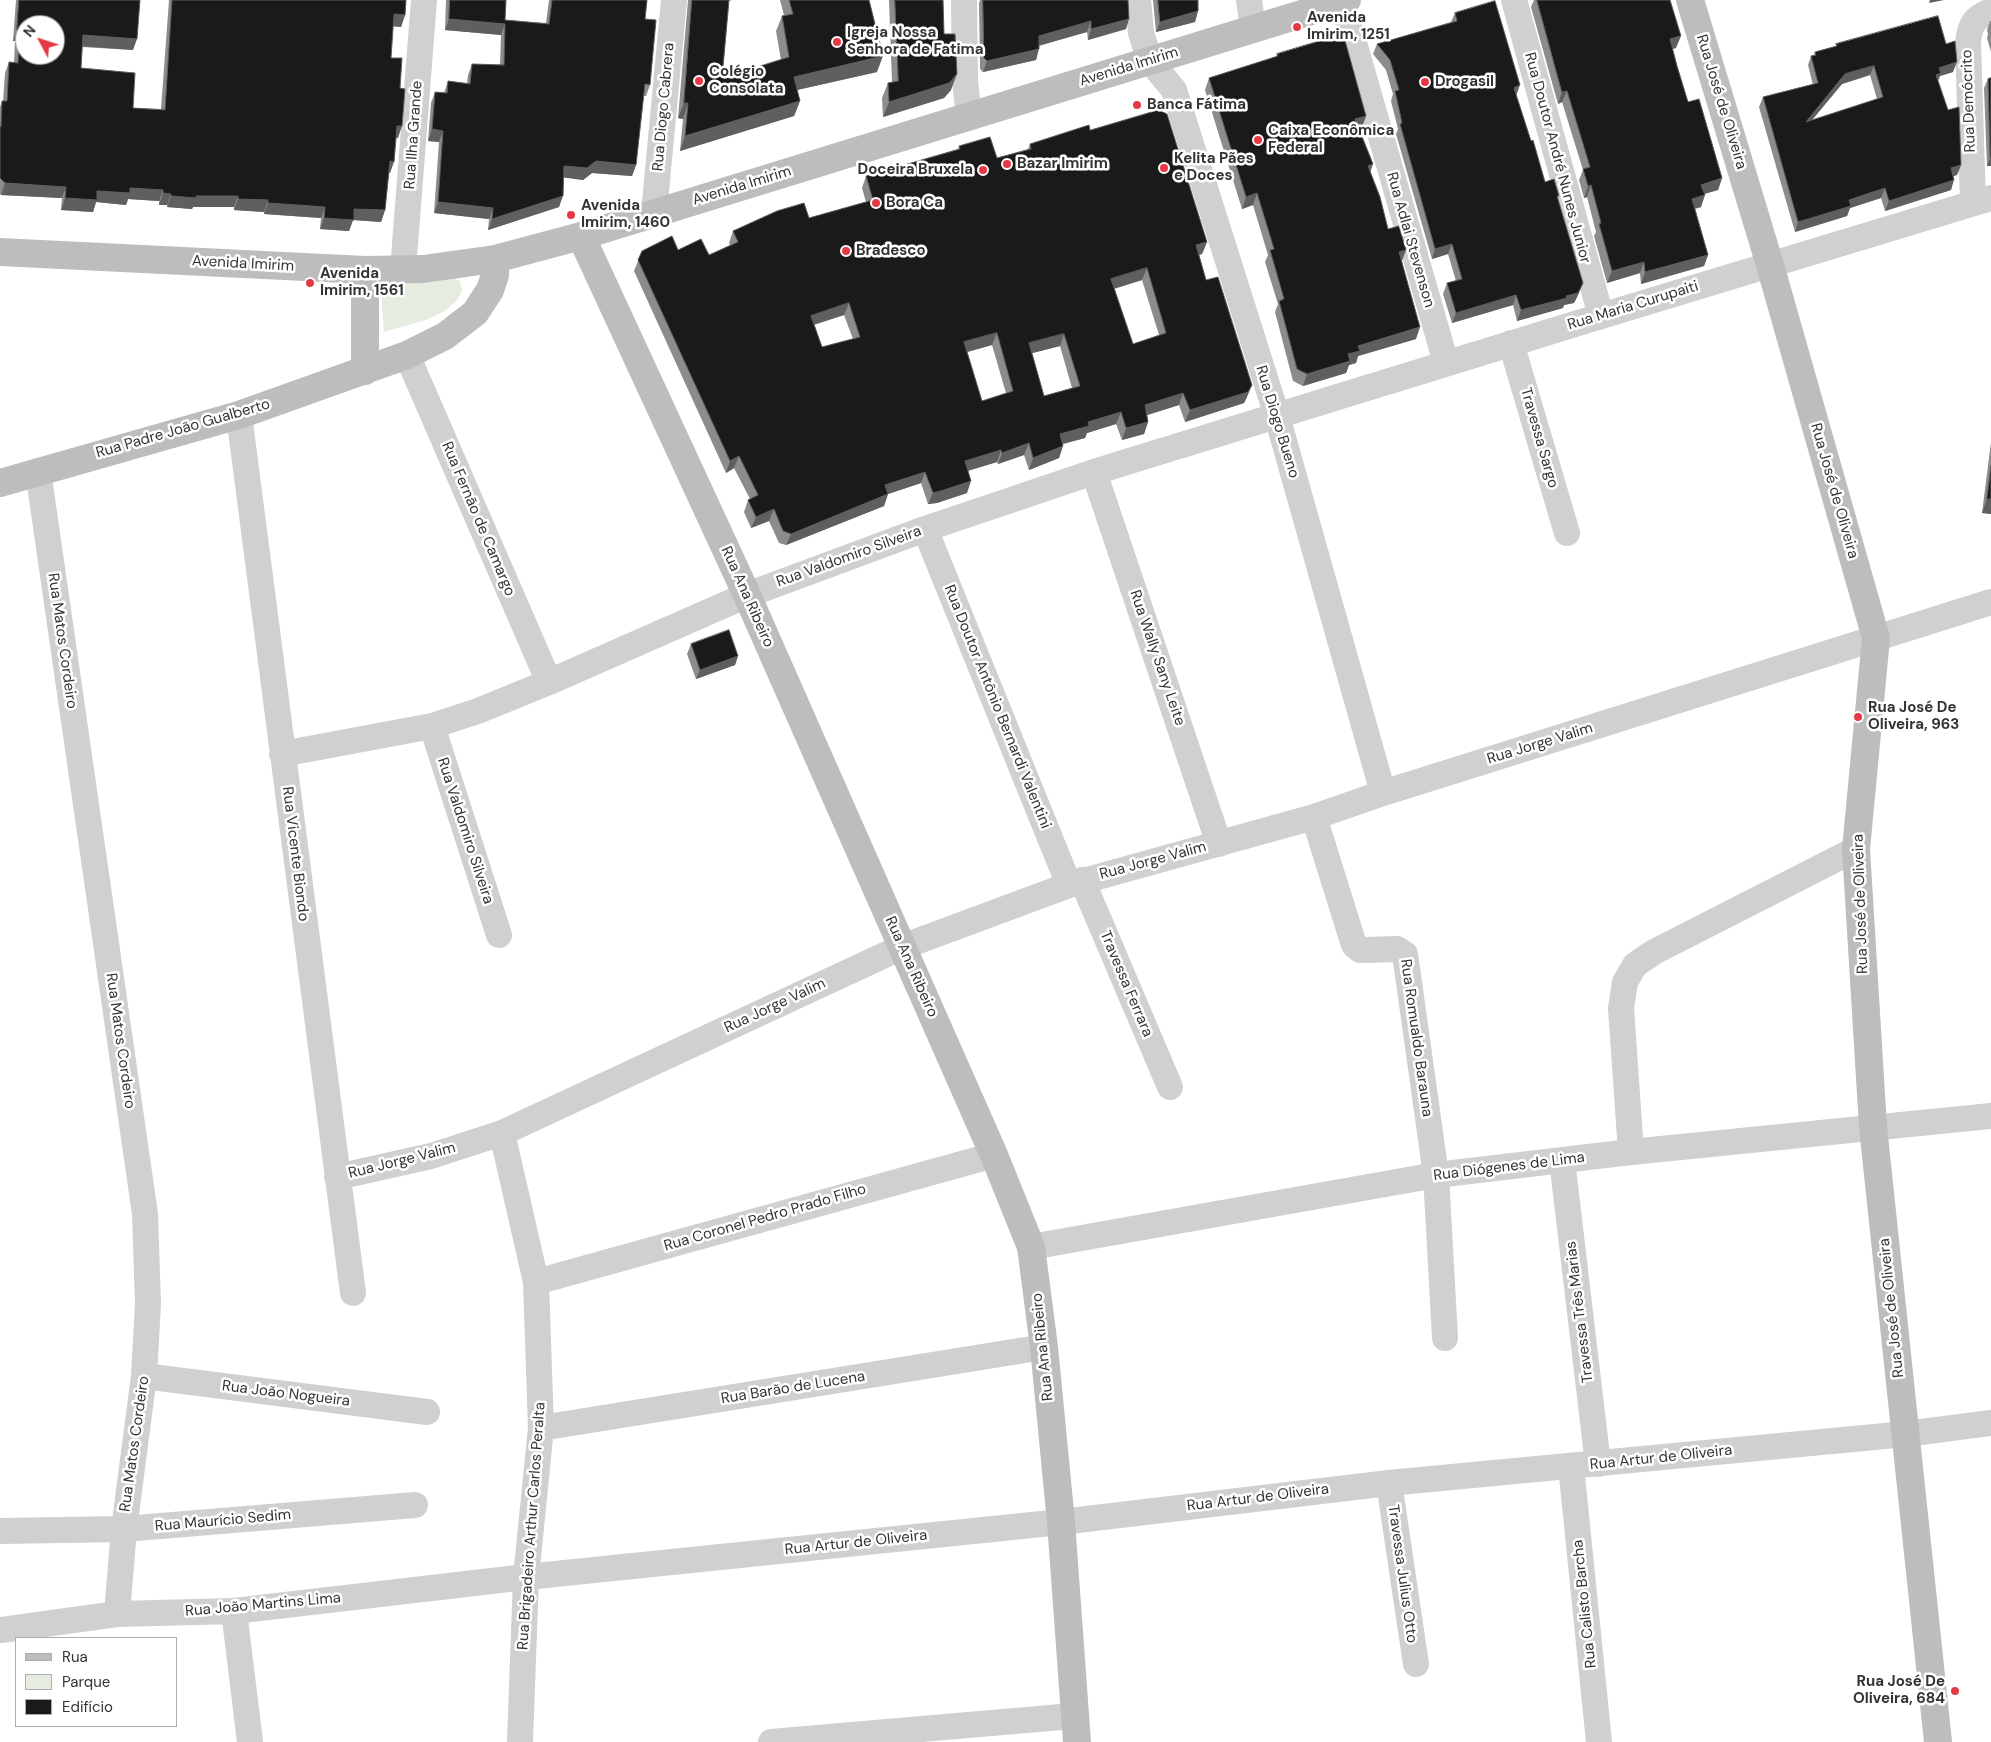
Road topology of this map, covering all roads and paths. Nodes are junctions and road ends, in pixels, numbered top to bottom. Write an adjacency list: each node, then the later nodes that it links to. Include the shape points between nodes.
1 (424, 0): 20 (street, Rua Ilha Grande)
2 (674, 0): 14 (street, Rua Diogo Cabrera)
3 (964, 0): 12 (street)
4 (1138, 0): 11 (street, Rua Diogo Bueno, via 1141,34)
5 (1249, 0): 10 (street)
6 (1514, 0): 21 (street, Rua Doutor André Nunes Junior)
7 (1690, 0): 18 (street, Rua José de Oliveira)
8 (1345, 1): 10 (street, Avenida Imirim); 24 (street, Rua Adlai Stevenson)
9 (1991, 11): 13 (street, Rua Demócrito, via 1977,18 1970,28 1968,44)
10 (1253, 29): 11 (street, Avenida Imirim)
11 (1150, 60): 12 (street, Avenida Imirim); 27 (street, Rua Diogo Bueno, via 1174,90)
12 (969, 117): 14 (street, Avenida Imirim)
13 (1982, 200): 18 (street, Rua Maria Curupaiti)
14 (654, 213): 15 (street, Avenida Imirim)
15 (581, 236): 17 (street, Avenida Imirim); 33 (street, Rua Ana Ribeiro)
16 (0, 252): 19 (street, Avenida Imirim)
17 (495, 259): 20 (street, Avenida Imirim); 23 (street, Rua Padre João Gualberto, via 495,275 490,290 475,314 445,336)
18 (1770, 264): 21 (street, Rua Maria Curupaiti); 35 (street, Rua José de Oliveira)
19 (364, 270): 20 (street, Avenida Imirim); 25 (street)
20 (403, 270)
21 (1601, 316): 22 (street, Rua Maria Curupaiti)
22 (1511, 343): 24 (street, Rua Maria Curupaiti); 32 (street, Travessa Sargo)
23 (407, 355): 25 (street, Rua Padre João Gualberto); 36 (street, Rua Fernão de Camargo)
24 (1446, 363): 27 (street, Rua Maria Curupaiti)
25 (365, 371): 26 (street, Rua Padre João Gualberto)
26 (238, 415): 28 (street, Rua Padre João Gualberto); 38 (street, Rua Vicente Biondo)
27 (1277, 416): 29 (street, Rua Valdomiro Silveira); 39 (street, Rua Diogo Bueno)
28 (38, 471): 30 (street, Rua Padre João Gualberto); 60 (street, Rua Matos Cordeiro, via 145,1214 148,1304)
29 (1094, 472): 31 (street, Rua Valdomiro Silveira); 41 (street, Rua Wally Sany Leite)
30 (0, 483)
31 (925, 529): 33 (street, Rua Valdomiro Silveira); 43 (street, Rua Doutor Antônio Bernardi Valentini)
32 (1567, 533)
33 (747, 595): 36 (street, Rua Valdomiro Silveira); 45 (street, Rua Ana Ribeiro)
34 (1991, 602): 35 (street, Rua Jorge Valim)
35 (1876, 638): 39 (street, Rua Jorge Valim); 42 (street, Rua José de Oliveira)
36 (548, 682): 37 (street, Rua Valdomiro Silveira)
37 (432, 726): 38 (street, Rua Valdomiro Silveira); 44 (street, Rua Valdomiro Silveira)
38 (282, 754): 54 (street, Rua Vicente Biondo)
39 (1384, 793): 40 (street, Rua Jorge Valim)
40 (1314, 817): 41 (street, Rua Jorge Valim); 53 (street, Rua Romualdo Barauna, via 1354,945 1364,950 1397,949 1405,954)
41 (1219, 844): 43 (street, Rua Jorge Valim)
42 (1856, 850): 48 (street, Rua José de Oliveira); 50 (street, via 1654,952 1635,965 1625,982 1621,1008)
43 (1076, 882): 45 (street, Rua Jorge Valim); 46 (street, Travessa Ferrara)
44 (499, 935)
45 (902, 947): 49 (street, Rua Jorge Valim); 51 (street, Rua Ana Ribeiro)
46 (1170, 1087)
47 (1991, 1116): 48 (street, Rua Diógenes de Lima)
48 (1873, 1127): 50 (street, Rua Diógenes de Lima); 64 (street, Rua José de Oliveira)
49 (502, 1133): 54 (street, Rua Jorge Valim, via 431,1156); 56 (street, Rua Brigadeiro Arthur Carlos Peralta)
50 (1631, 1152): 52 (street, Rua Diógenes de Lima)
51 (994, 1154): 55 (street, Rua Ana Ribeiro); 56 (street, Rua Coronel Pedro Prado Filho)
52 (1562, 1160): 53 (street, Rua Diógenes de Lima); 65 (street, Travessa Três Marias)
53 (1436, 1175): 55 (street, Rua Diógenes de Lima); 58 (street)
54 (336, 1177): 57 (street, Rua Vicente Biondo)
55 (1031, 1247): 59 (street, Rua Ana Ribeiro)
56 (536, 1282): 63 (street, Rua Brigadeiro Arthur Carlos Peralta)
57 (353, 1293)
58 (1444, 1338)
59 (1044, 1347): 63 (street, Rua Barão de Lucena); 69 (street, Rua Ana Ribeiro)
60 (144, 1376): 61 (street, Rua João Nogueira); 70 (street, Rua Matos Cordeiro)
61 (427, 1412)
62 (1991, 1424): 64 (street, Rua Artur de Oliveira)
63 (541, 1428): 72 (street, Rua Brigadeiro Arthur Carlos Peralta)
64 (1906, 1434): 65 (street, Rua Artur de Oliveira); 82 (street, Rua José de Oliveira)
65 (1598, 1464): 66 (street, Rua Artur de Oliveira)
66 (1571, 1466): 67 (street, Rua Artur de Oliveira); 81 (street, Rua Calisto Barcha)
67 (1389, 1483): 69 (street, Rua Artur de Oliveira); 76 (street, Travessa Julius Otto)
68 (415, 1505): 70 (street, Rua Maurício Sedim)
69 (1061, 1522): 72 (street, Rua Artur de Oliveira); 77 (street, Rua Ana Ribeiro)
70 (124, 1529): 71 (street, Rua Maurício Sedim); 74 (street, Rua Matos Cordeiro)
71 (0, 1531)
72 (526, 1577): 73 (street, Rua João Martins Lima); 79 (street, Rua Brigadeiro Arthur Carlos Peralta)
73 (234, 1611): 74 (street, Rua João Martins Lima); 78 (street)
74 (117, 1614): 75 (street, Rua João Martins Lima)
75 (1, 1630)
76 (1416, 1664)
77 (1075, 1729): 80 (street)
78 (250, 1742)
79 (520, 1742)
80 (771, 1742)
81 (1599, 1742)
82 (1938, 1742)

